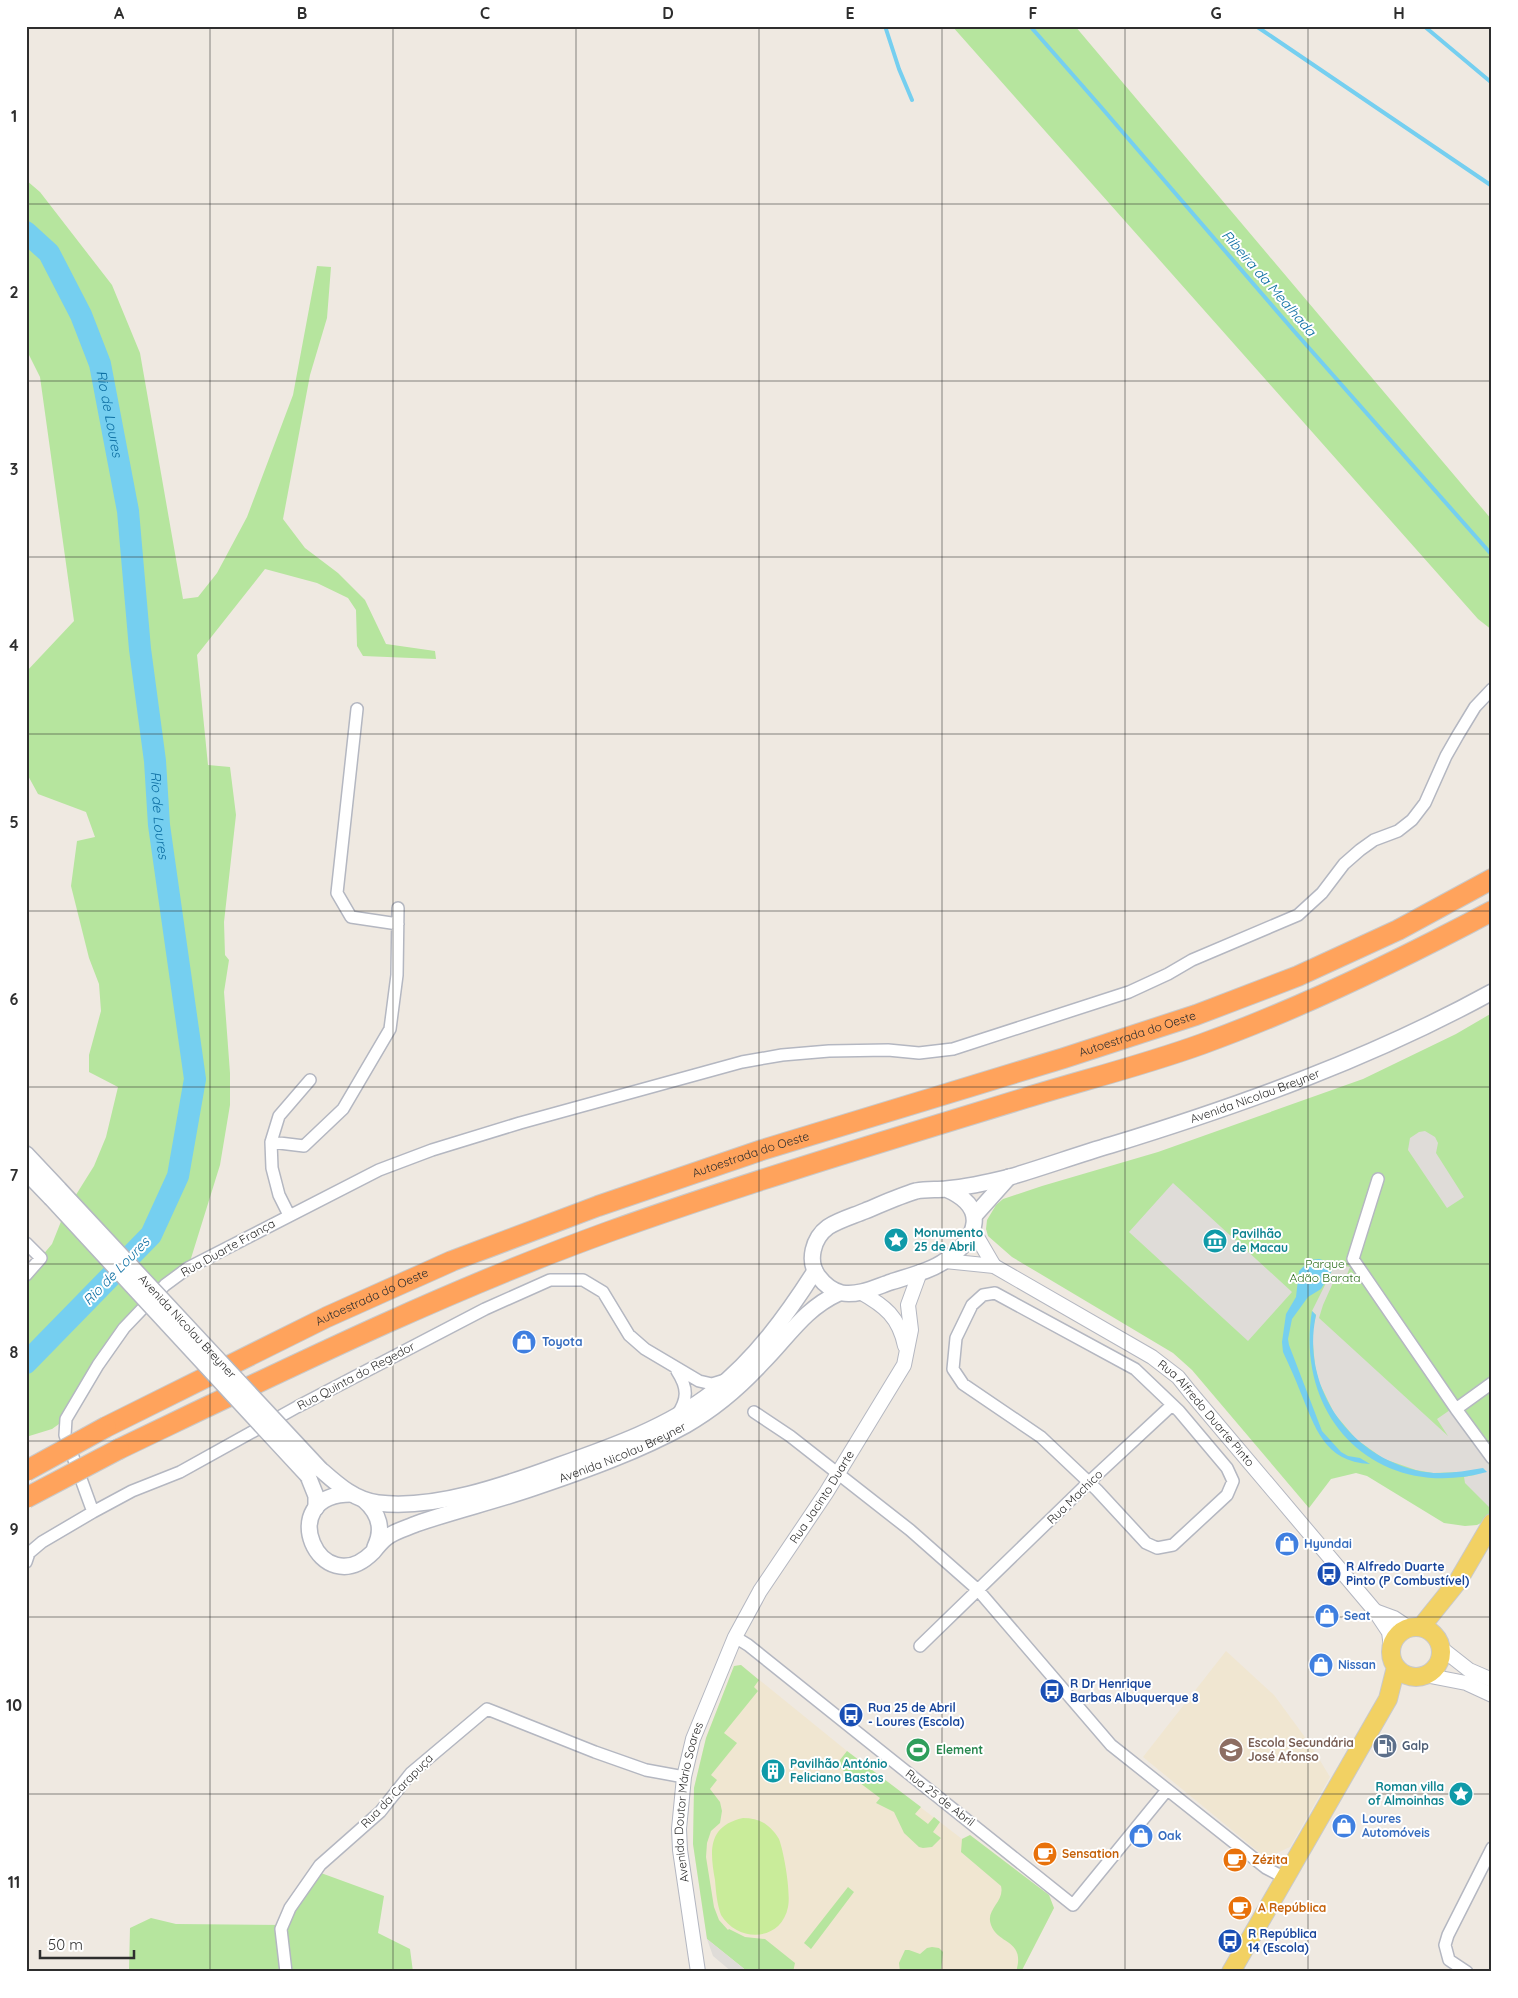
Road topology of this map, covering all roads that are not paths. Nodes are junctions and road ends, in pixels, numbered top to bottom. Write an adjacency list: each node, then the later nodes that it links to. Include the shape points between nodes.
1 (1492, 689): 16 (street, Rua Duarte França, via 1458,735 1425,803 1398,832 1374,840 1360,850 1298,915 1192,960 1129,992 953,1049 919,1053 829,1051 782,1054 742,1062 432,1150 379,1170)
2 (357, 709): 6 (street, via 337,893 351,917)
3 (1492, 879): 35 (highway, Autoestrada do Oeste, bridge, via 1398,930 1298,976 1196,1015 762,1150 598,1206 452,1261 327,1317 106,1427)
4 (398, 908): 6 (street)
5 (1492, 911): 40 (highway, bridge, via 1370,974 1201,1044 829,1158 608,1232 472,1285 338,1344 120,1448)
6 (398, 924): 9 (street, via 397,975 390,1029 343,1109 304,1146)
7 (1492, 992): 12 (main road, Avenida Nicolau Breyner, via 1334,1066 1269,1092)
8 (310, 1080): 9 (street, via 279,1116)
9 (272, 1142): 16 (street, via 272,1168 279,1195)
10 (26, 1154): 15 (main road, Avenida Nicolau Breyner)
11 (26, 1172): 15 (main road, Avenida Nicolau Breyner)
12 (1009, 1177): 14 (main road, Avenida Nicolau Breyner); 17 (main road)
13 (1378, 1179): 31 (street, via 1353,1259)
14 (946, 1189): 17 (main road, via 968,1204); 21 (main road, Avenida Nicolau Breyner, via 904,1195 828,1228 814,1246)
15 (55, 1193): 36 (main road, Avenida Nicolau Breyner, bridge)
16 (289, 1215): 42 (street, Rua Duarte França, via 188,1268 165,1285 124,1328 98,1365 66,1419 65,1435)
17 (974, 1222): 19 (main road, via 966,1241); 20 (street, Rua Alfredo Duarte Pinto)
18 (26, 1243): 23 (street, via 41,1258)
19 (945, 1261): 20 (street, Rua Alfredo Duarte Pinto); 22 (main road)
20 (994, 1266): 48 (street, Rua Alfredo Duarte Pinto, via 1152,1357 1178,1377)
21 (815, 1271): 24 (main road, via 828,1287); 28 (main road, Avenida Nicolau Breyner, via 754,1354)
22 (920, 1272): 25 (main road); 26 (street, Rua Jacinto Duarte, via 908,1305 911,1330)
23 (26, 1275)
24 (839, 1292): 25 (main road); 44 (main road, Avenida Nicolau Breyner, via 814,1307 734,1390 686,1424 646,1444 535,1488 403,1529 386,1537)
25 (860, 1292): 26 (street, via 894,1317 902,1330)
26 (907, 1354): 37 (street, Rua Jacinto Duarte, via 897,1378)
27 (676, 1369): 28 (street, Rua Quinta do Regedor, via 705,1384); 33 (street, via 686,1392); 42 (street, Rua Quinta do Regedor, via 629,1336 603,1292 583,1280 550,1280 485,1309 180,1472 132,1491)
28 (728, 1379): 33 (main road, Avenida Nicolau Breyner)
29 (1492, 1383): 31 (street)
30 (1172, 1404): 38 (street, Rua Machico); 38 (street, via 1227,1468 1233,1481 1227,1495 1173,1545 1157,1548 1146,1543); 38 (street, via 1135,1369 995,1293 983,1295 972,1305 956,1338 953,1369 962,1384 1041,1437)
31 (1456, 1409): 34 (street)
32 (754, 1412): 37 (street)
33 (677, 1416): 39 (main road, Avenida Nicolau Breyner, via 589,1455 470,1494 400,1504 377,1503)
34 (1492, 1458)
35 (26, 1471)
36 (314, 1473): 39 (main road, Avenida Nicolau Breyner); 41 (main road, Avenida Nicolau Breyner)
37 (838, 1473): 46 (street); 50 (street, Rua Jacinto Duarte, via 760,1591)
38 (1088, 1483): 46 (street, Rua Machico)
39 (358, 1497): 41 (main road, Avenida Nicolau Breyner, via 338,1494); 44 (main road, Avenida Nicolau Breyner, via 373,1508 378,1518 379,1540)
40 (26, 1498)
41 (316, 1508): 44 (main road, Avenida Nicolau Breyner, via 310,1519 311,1544 328,1562 340,1566 353,1565)
42 (93, 1512): 45 (street, Rua Quinta do Regedor, via 42,1542 29,1553)
43 (1492, 1523): 47 (main road)
44 (374, 1551)
45 (26, 1562)
46 (978, 1590): 52 (street, Rua Machico); 60 (street, via 1111,1745)
47 (1449, 1594): 49 (main road); 51 (main road)
48 (1376, 1611): 49 (street, Rua Alfredo Duarte Pinto); 53 (street, Rua Alfredo Duarte Pinto, via 1389,1632)
49 (1415, 1628): 51 (main road, via 1430,1631); 53 (main road, via 1401,1632)
50 (735, 1637): 59 (street, Avenida Doutor Mário Soares, via 702,1715); 60 (street, Rua 25 de Abril, via 1073,1905)
51 (1439, 1643): 55 (main road, via 1440,1658 1436,1667); 56 (street, via 1469,1670)
52 (920, 1646)
53 (1391, 1647): 54 (main road)
54 (1396, 1668): 55 (main road, via 1410,1676); 58 (main road)
55 (1421, 1676): 57 (street, via 1466,1683); 58 (main road)
56 (1492, 1680)
57 (1492, 1695)
58 (1388, 1699): 62 (main road)
59 (684, 1777): 63 (street, Rua da Carapuça, via 646,1770 594,1752 487,1708 411,1773 380,1812 320,1865 290,1908 281,1928); 64 (street, Avenida Doutor Mário Soares, via 680,1850)
60 (1167, 1790): 62 (street, via 1266,1868)
61 (1492, 1848): 66 (street, via 1448,1935 1446,1952 1449,1960)
62 (1285, 1878): 65 (main road)
63 (286, 1972)
64 (698, 1972)
65 (1231, 1972)
66 (1467, 1972)

